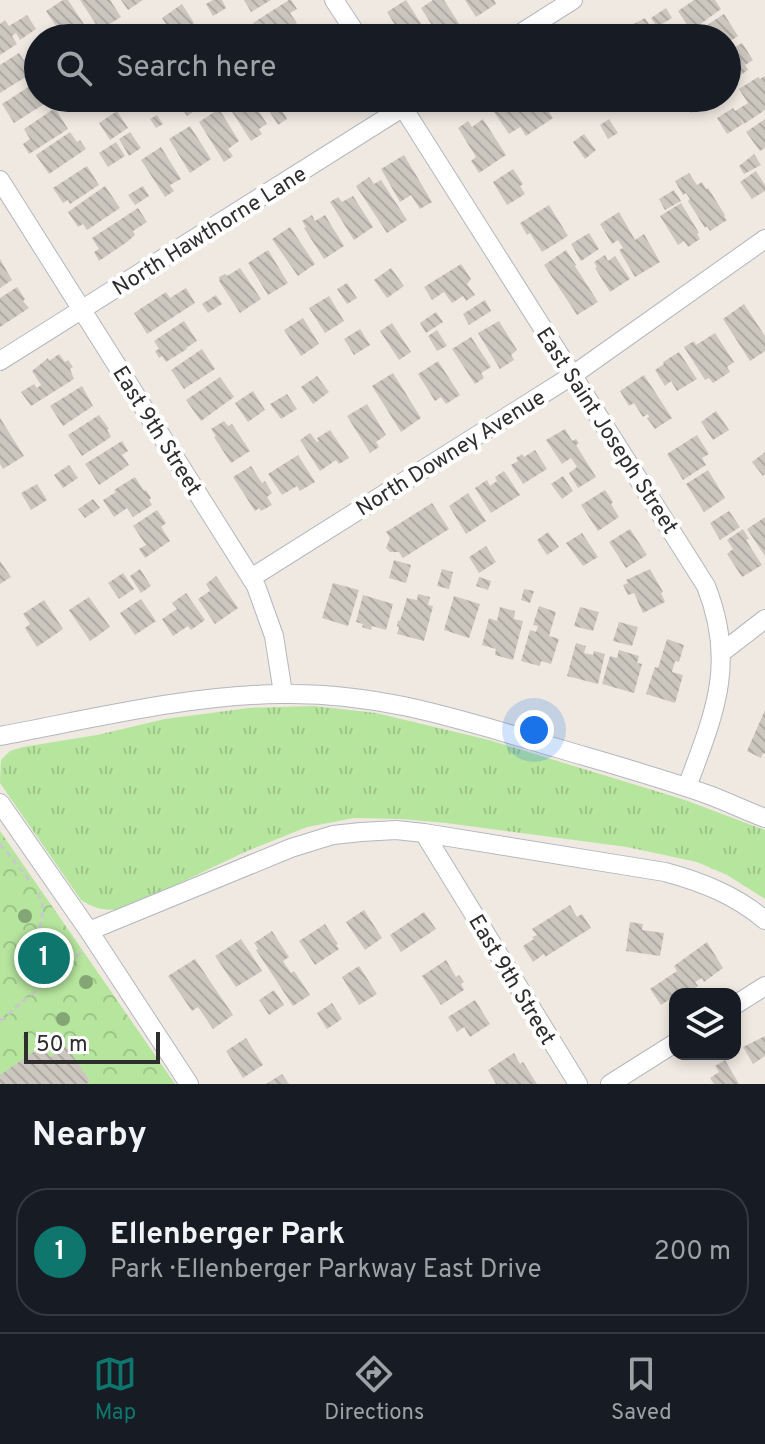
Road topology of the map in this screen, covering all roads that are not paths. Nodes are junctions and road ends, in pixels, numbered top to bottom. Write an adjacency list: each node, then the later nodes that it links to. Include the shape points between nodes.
1 (334, 0): 3 (street)
2 (573, 0): 4 (street)
3 (350, 24)
4 (535, 24)
5 (389, 112): 9 (street, North Hawthorne Lane)
6 (413, 112): 11 (street, East Saint Joseph Street)
7 (0, 180): 9 (street, East 9th Street)
8 (765, 239): 11 (street, North Downey Avenue)
9 (82, 309): 10 (street, North Hawthorne Lane); 12 (street, East 9th Street)
10 (0, 361)
11 (573, 375): 12 (street, North Downey Avenue); 14 (street, East Saint Joseph Street, via 706,586)
12 (251, 578): 15 (street, East 9th Street, via 274,636)
13 (765, 619): 14 (street)
14 (721, 653): 17 (street, East Saint Joseph Street, via 714,715)
15 (283, 693): 16 (street, via 194,701); 17 (street, via 416,707)
16 (0, 736)
17 (687, 787): 19 (street)
18 (0, 803): 22 (street)
19 (765, 818)
20 (424, 833): 21 (street, via 682,876 729,895); 22 (street, via 333,835); 28 (street, East 9th Street)
21 (765, 920)
22 (89, 931): 23 (street); 27 (street)
23 (83, 951)
24 (765, 986): 25 (street)
25 (741, 1001)
26 (669, 1047): 29 (street)
27 (189, 1084)
28 (578, 1084)
29 (610, 1084)

